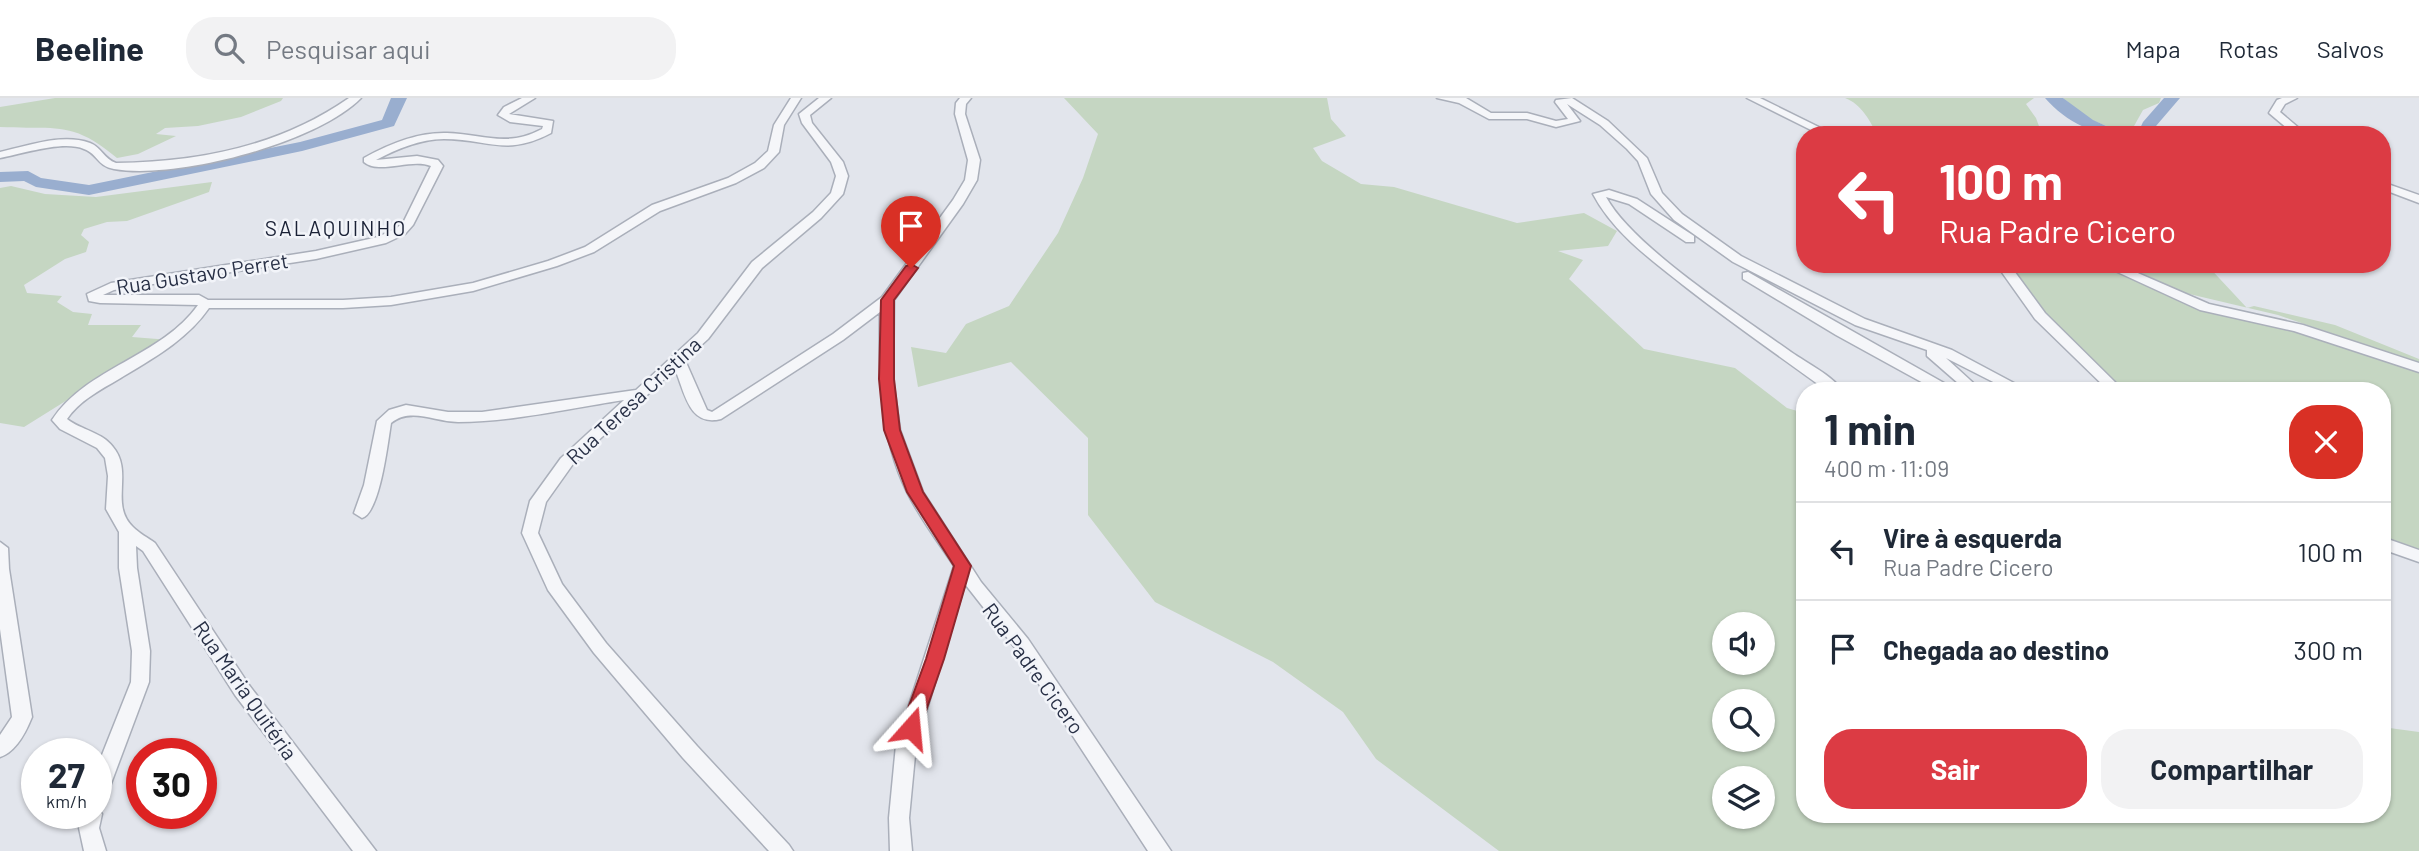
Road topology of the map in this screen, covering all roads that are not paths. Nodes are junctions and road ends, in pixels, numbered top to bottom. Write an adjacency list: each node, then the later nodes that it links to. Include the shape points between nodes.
1 (356, 98): 13 (street, via 287,138 214,156 116,166 105,163 87,145 71,143)
2 (530, 98): 21 (street, Rua Gustavo Perret, via 503,115 549,123 547,131 532,139 503,146 439,136 368,160 373,164 423,159 437,166 409,222 391,237 328,253 111,287 93,296 108,300 198,299)
3 (796, 98): 21 (street, via 778,127 772,154 754,168 658,208 603,244 549,265 449,294 394,301)
4 (826, 98): 23 (street, Rua Teresa Cristina, via 803,114 838,162 842,176 837,194 757,265 703,336)
5 (966, 98): 20 (street, via 960,114 974,160 971,180)
6 (1442, 98): 7 (street, via 1462,100 1489,116 1527,116 1556,124 1575,121)
7 (1556, 98)
8 (1565, 98): 17 (street, via 1631,147 1643,160 1657,194 1678,217)
9 (1752, 98): 11 (street)
10 (2292, 98): 12 (street, via 2281,102 2274,113)
11 (1811, 126)
12 (2291, 126)
13 (0, 155)
14 (2391, 189): 15 (street)
15 (2419, 200)
16 (1717, 252): 17 (street); 25 (street, via 1626,197 1610,192 1598,196 1612,217 1646,249); 26 (street, via 1732,267)
17 (1737, 259): 22 (street, via 1860,322)
18 (2008, 273): 29 (street, via 2040,316)
19 (2127, 273): 24 (street, via 2205,307 2298,328)
20 (887, 300): 23 (street, via 716,416 701,412); 36 (street, Rua Padre Cicero, via 886,379 892,430 911,485)
21 (205, 304): 32 (street, Rua Gustavo Perret, via 192,323 74,402 59,419 106,446 115,462 115,518)
22 (1919, 342): 27 (street); 28 (street)
23 (678, 359): 30 (street, Rua Teresa Cristina)
24 (2419, 368)
25 (1824, 382)
26 (1932, 382)
27 (1966, 382)
28 (2004, 382)
29 (2108, 382)
30 (643, 393): 31 (street, via 482,417 448,417 406,409 394,413 384,421); 42 (street, Rua Teresa Cristina, via 586,442 548,484 538,500 530,533 554,586 600,648)
31 (362, 513)
32 (127, 531): 38 (street, Rua Gustavo Perret, via 141,651 140,682); 41 (street, Rua Maria Quitéria, via 149,547 242,690)
33 (2391, 546): 35 (street)
34 (0, 548): 37 (street, via 22,717)
35 (2419, 556)
36 (962, 566): 43 (street, via 906,745 899,818); 44 (street, Rua Padre Cicero, via 1022,644)
37 (0, 749)
38 (112, 755)
39 (89, 829): 40 (street)
40 (94, 851)
41 (365, 851)
42 (782, 851)
43 (901, 851)
44 (1160, 851)

